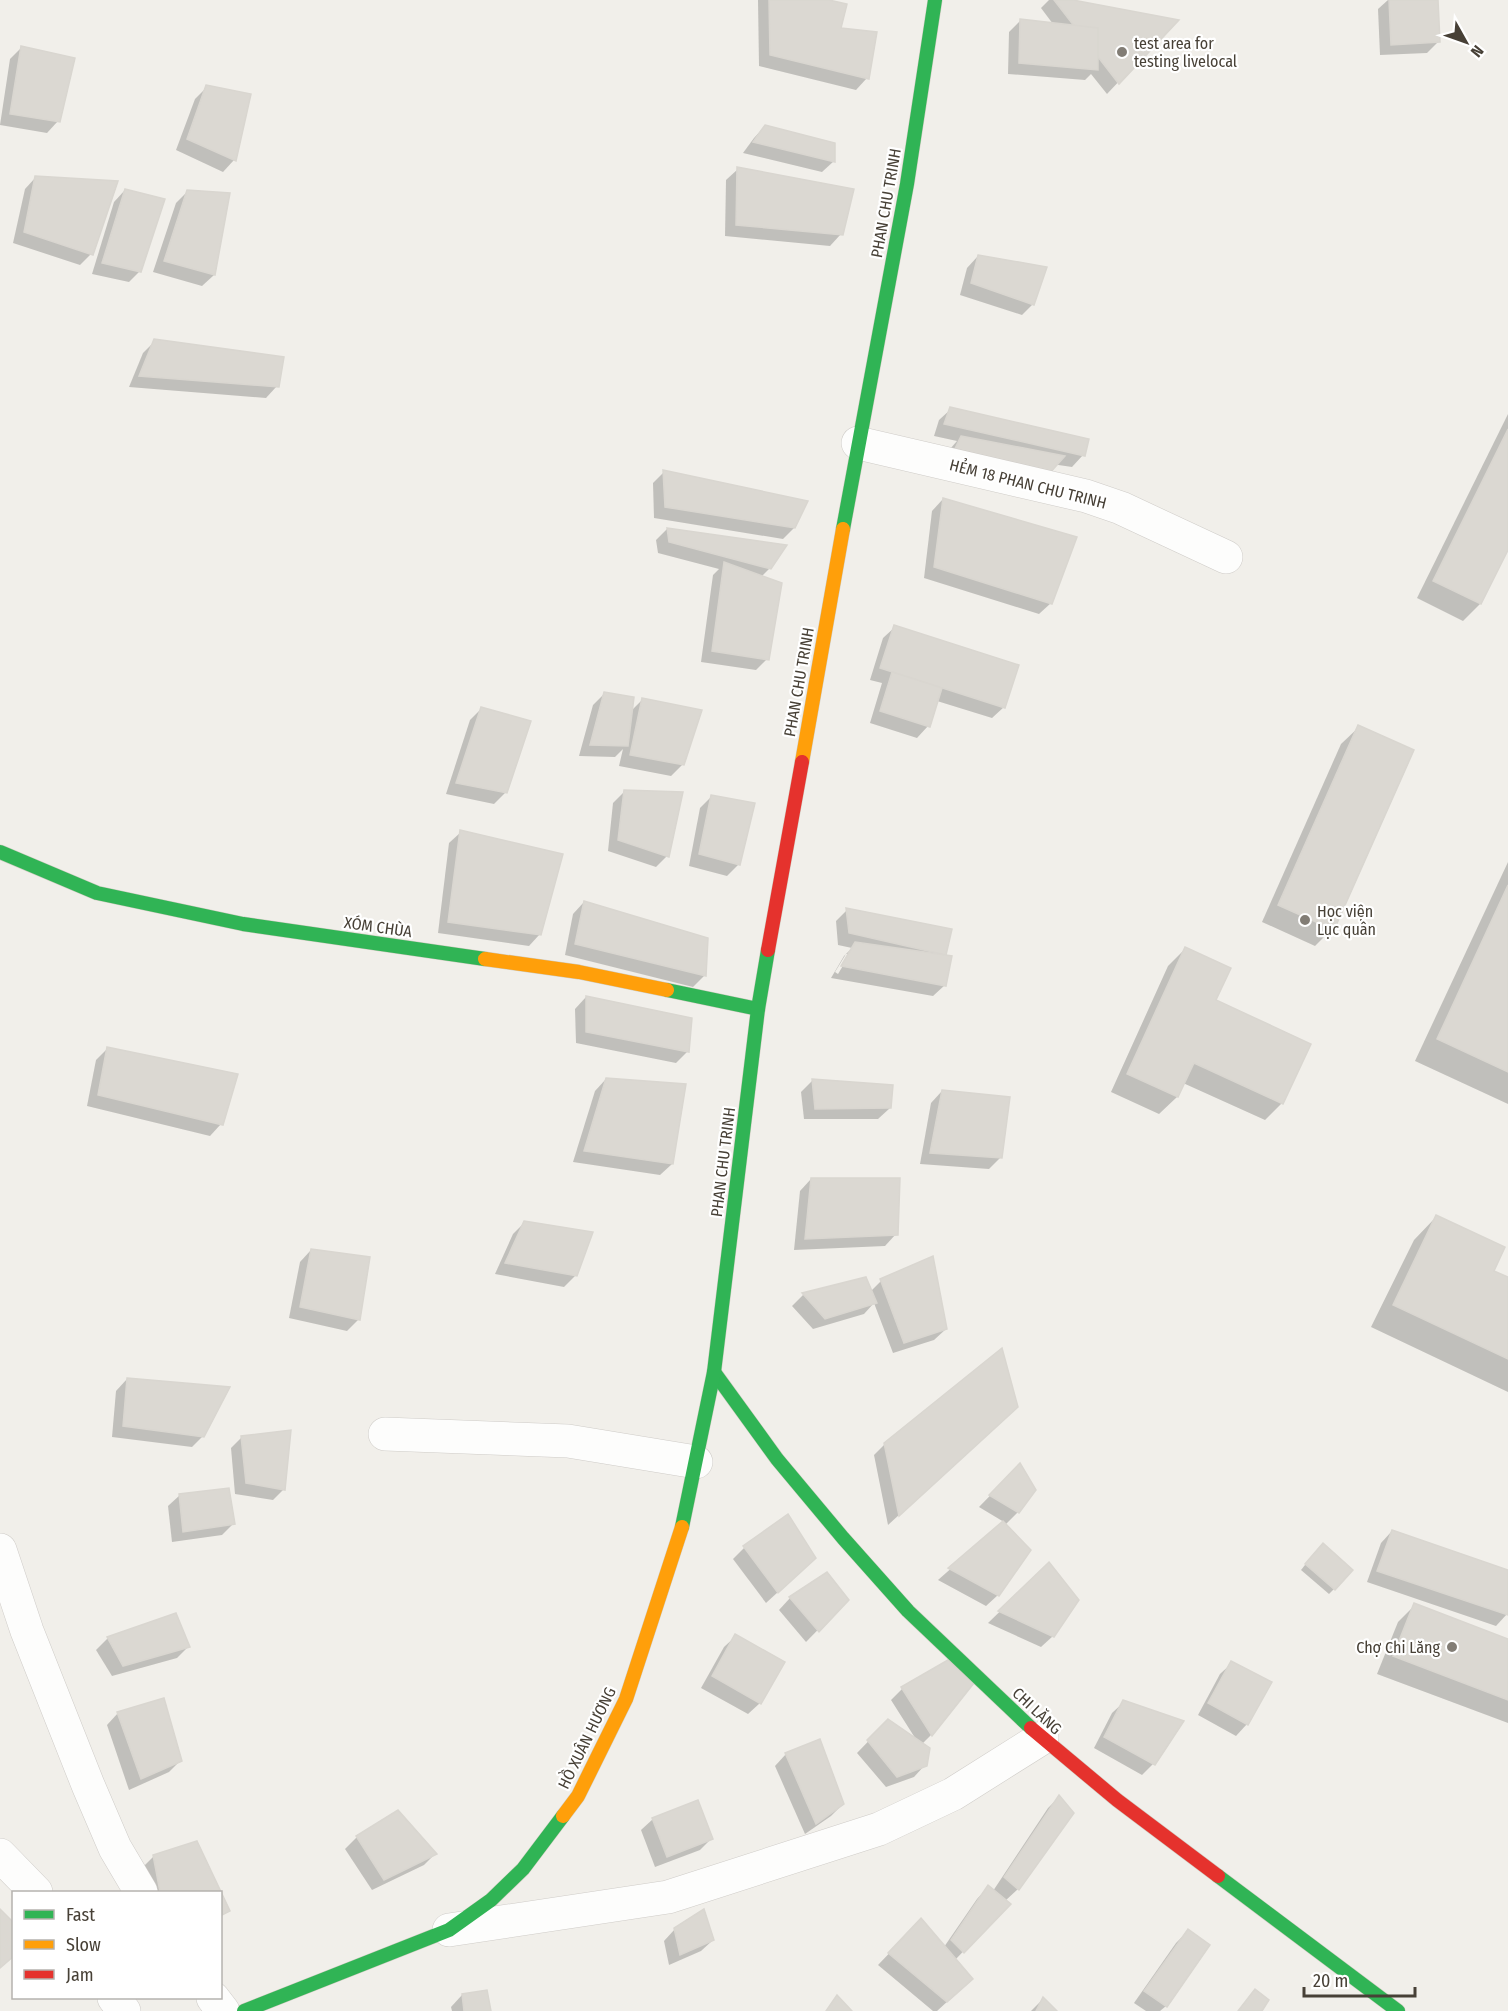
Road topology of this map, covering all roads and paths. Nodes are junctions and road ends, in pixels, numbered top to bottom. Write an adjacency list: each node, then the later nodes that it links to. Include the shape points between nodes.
1 (935, 0): 2 (main road, PHAN CHU TRINH, via 907,184)
2 (858, 443): 3 (street, HẺM 18 PHAN CHU TRINH, via 1086,496); 5 (main road, PHAN CHU TRINH)
3 (1226, 557)
4 (0, 852): 5 (main road, XÓM CHÙA, via 97,893 243,924 579,972)
5 (758, 1009): 6 (main road, PHAN CHU TRINH)
6 (714, 1372): 8 (main road, HỒ XUÂN HƯƠNG); 10 (main road, CHI LĂNG, via 777,1459 909,1611)
7 (385, 1434): 8 (street, via 568,1441)
8 (696, 1462): 14 (main road, HỒ XUÂN HƯƠNG, via 680,1538 626,1699 578,1796 523,1869 491,1900)
9 (0, 1550): 13 (street, via 27,1631 88,1785 115,1848)
10 (1042, 1738): 14 (street, via 953,1794 879,1829 668,1897); 20 (main road, CHI LĂNG, via 1117,1800)
11 (0, 1855): 12 (street)
12 (34, 1891)
13 (140, 1891)
14 (449, 1930): 19 (main road, HỒ XUÂN HƯƠNG)
15 (115, 1999): 17 (street)
16 (214, 1999): 18 (street)
17 (124, 2011)
18 (223, 2011)
19 (244, 2011)
20 (1398, 2011)

